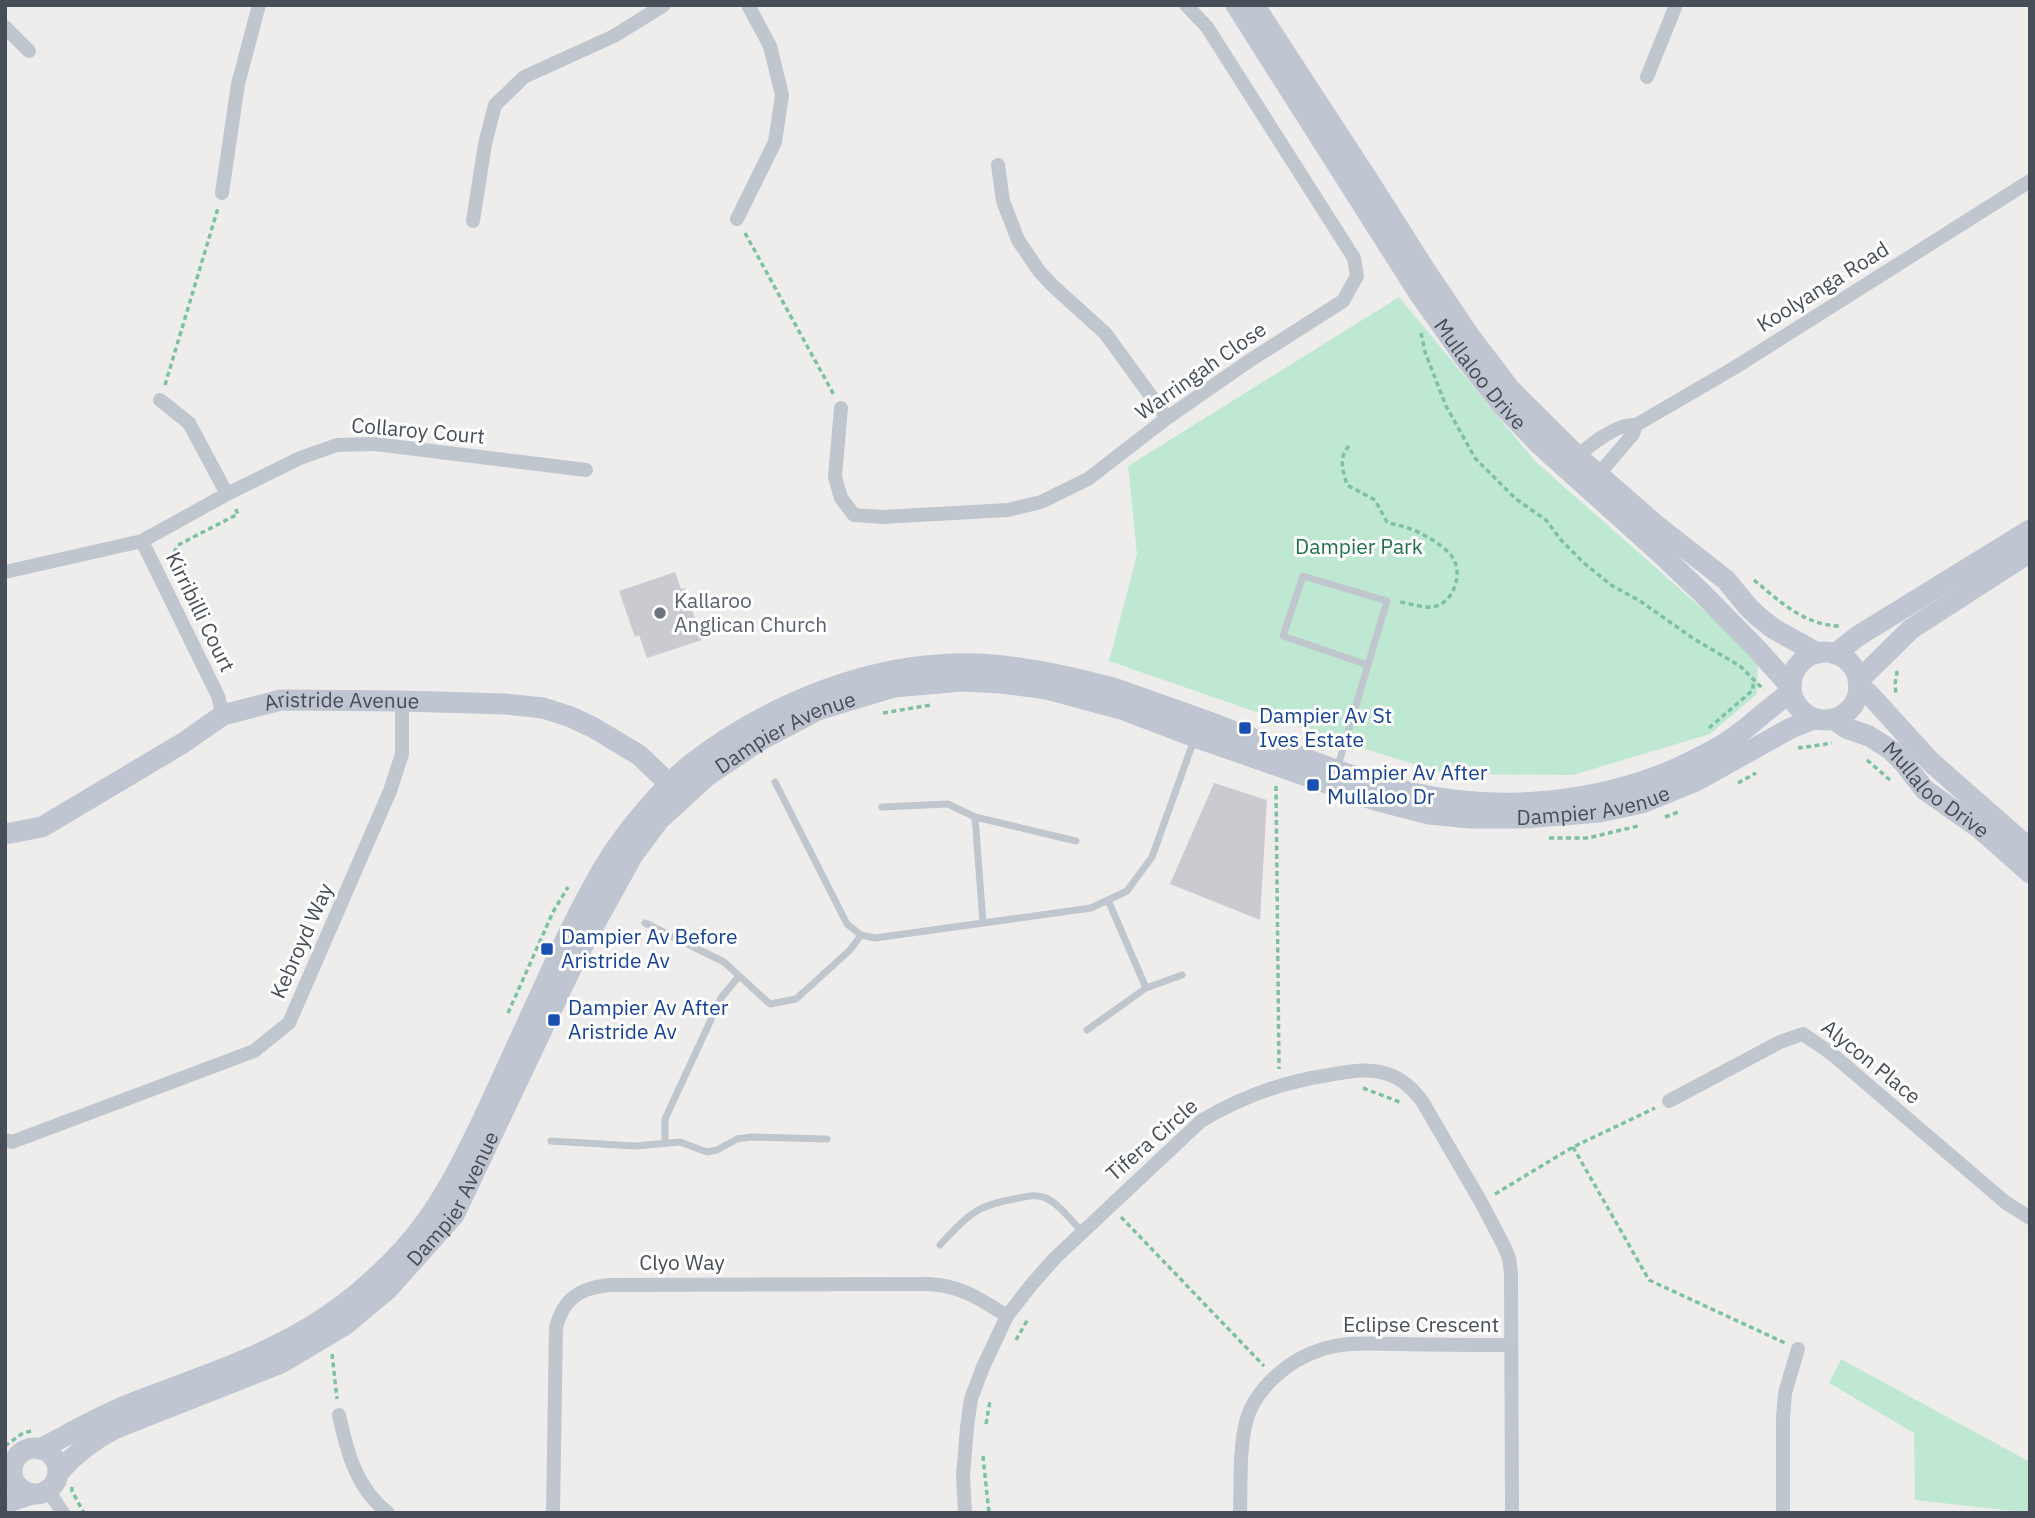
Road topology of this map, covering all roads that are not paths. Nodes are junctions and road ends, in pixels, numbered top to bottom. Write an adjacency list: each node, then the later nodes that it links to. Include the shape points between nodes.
1 (260, 5): 13 (street, via 238,85)
2 (664, 5): 15 (street, via 614,36 524,78 495,105)
3 (748, 5): 14 (street, via 770,46 782,95 775,142)
4 (1186, 5): 18 (street, Warringah Close, via 1207,27 1354,258 1357,276 1343,301)
5 (1236, 5): 20 (main road, Mullaloo Drive, via 1464,357 1503,406)
6 (1254, 5): 20 (main road, Mullaloo Drive, via 1469,335)
7 (1676, 5): 10 (street)
8 (5, 27): 9 (street)
9 (29, 51)
10 (1647, 77)
11 (998, 165): 18 (street, via 1003,201 1018,240 1053,286 1105,334)
12 (2030, 181): 19 (street, Koolyanga Road)
13 (222, 193)
14 (737, 219)
15 (473, 221)
16 (160, 400): 23 (street, via 190,423)
17 (841, 408): 18 (street, Warringah Close, via 835,477 841,498 854,515 883,517 1008,510 1041,502 1088,479)
18 (1167, 418)
19 (1636, 425): 20 (street, Koolyanga Road, via 1612,432); 22 (street, Koolyanga Road)
20 (1572, 463): 22 (main road, Mullaloo Drive)
21 (586, 470): 23 (street, Collaroy Court, via 375,444 337,445)
22 (1593, 481): 28 (main road, Mullaloo Drive, via 1718,573 1774,629); 31 (main road, Mullaloo Drive, via 1757,649)
23 (227, 494): 25 (street, Collaroy Court)
24 (2030, 530): 28 (main road)
25 (142, 541): 27 (street, Kirribilli Court); 33 (street, Kirribilli Court)
26 (2030, 552): 30 (main road, via 1911,629)
27 (5, 572)
28 (1826, 654): 30 (main road, via 1851,664); 31 (main road, via 1798,665)
29 (1368, 665): 29 (lane, via 1387,601 1304,576 1283,636); 36 (lane)
30 (1858, 683): 34 (main road, via 1852,707 1842,716); 43 (main road, Mullaloo Drive, via 1931,762)
31 (1791, 690): 34 (main road, via 1804,714); 36 (main road, Dampier Avenue, via 1721,746 1653,778 1598,795 1498,803 1461,801 1411,793)
32 (402, 701): 33 (main road, Aristride Avenue, via 281,701); 38 (main road, Aristride Avenue, via 505,704 571,717 639,755); 55 (street, Kebroyd Way, via 402,754 390,791 289,1023 254,1051 12,1142)
33 (223, 715): 41 (main road, Aristride Avenue, via 42,827)
34 (1824, 719): 35 (main road, Dampier Avenue, via 1791,728 1696,781 1642,803 1600,812 1524,818 1470,818 1407,809); 44 (main road, Mullaloo Drive, via 1891,750 1925,790 1979,828)
35 (1195, 737): 38 (main road, Dampier Avenue, via 1121,709 1047,689 962,681 894,687 818,710); 45 (lane, via 1152,857 1127,891)
36 (1336, 770): 38 (main road, Dampier Avenue, via 1113,688 1018,667 975,664 925,666 870,676 799,699 689,766)
37 (775, 782): 48 (lane, via 847,924)
38 (677, 790): 65 (main road, Dampier Avenue, via 650,807 608,861 465,1158 428,1222 403,1249 365,1287 313,1326 264,1351); 67 (main road, Dampier Avenue, via 613,888 577,956 454,1215 421,1254 387,1290 326,1337 271,1367 114,1429 70,1459)
39 (883, 807): 40 (lane, via 948,804)
40 (975, 817): 42 (lane); 47 (lane)
41 (5, 834)
42 (1076, 841)
43 (2030, 849)
44 (2030, 873)
45 (1108, 900): 47 (lane, via 1091,908); 51 (lane)
46 (645, 923): 50 (lane, via 724,962)
47 (983, 923): 48 (lane, via 875,939)
48 (861, 935): 50 (lane, via 796,999 770,1004)
49 (1182, 975): 51 (lane)
50 (739, 976): 57 (lane, via 721,998 665,1119)
51 (1146, 989): 52 (lane)
52 (1087, 1030)
53 (1669, 1101): 58 (street, Alycon Place, via 1803,1034)
54 (827, 1139): 57 (lane, via 751,1137 707,1152 680,1142)
55 (5, 1140)
56 (551, 1141): 57 (lane, via 635,1146)
57 (666, 1143)
58 (2030, 1218)
59 (1083, 1232): 60 (lane, via 1053,1202 1033,1195 980,1208); 61 (street, Tifera Circle); 62 (street, Tifera Circle, via 1201,1121 1224,1107 1310,1078 1380,1072 1410,1087 1422,1101 1509,1258)
60 (940, 1245)
61 (1007, 1316): 71 (street, Clyo Way, via 971,1293 929,1283 609,1285 578,1293 560,1313 556,1327); 72 (street, Tifera Circle, via 971,1399 962,1476)
62 (1511, 1345): 73 (street, Eclipse Crescent, via 1362,1344 1336,1346 1302,1358 1282,1371 1252,1405 1242,1446); 74 (street, Tifera Circle)
63 (1798, 1349): 75 (street, via 1785,1393)
64 (339, 1415): 70 (street, via 352,1466)
65 (38, 1439): 66 (main road, Dampier Avenue); 67 (main road, via 53,1458)
66 (9, 1471): 67 (main road, via 23,1490)
67 (52, 1484): 68 (main road, Dampier Avenue); 69 (street)
68 (5, 1503)
69 (63, 1513)
70 (388, 1513)
71 (553, 1513)
72 (965, 1513)
73 (1240, 1513)
74 (1512, 1513)
75 (1783, 1513)

